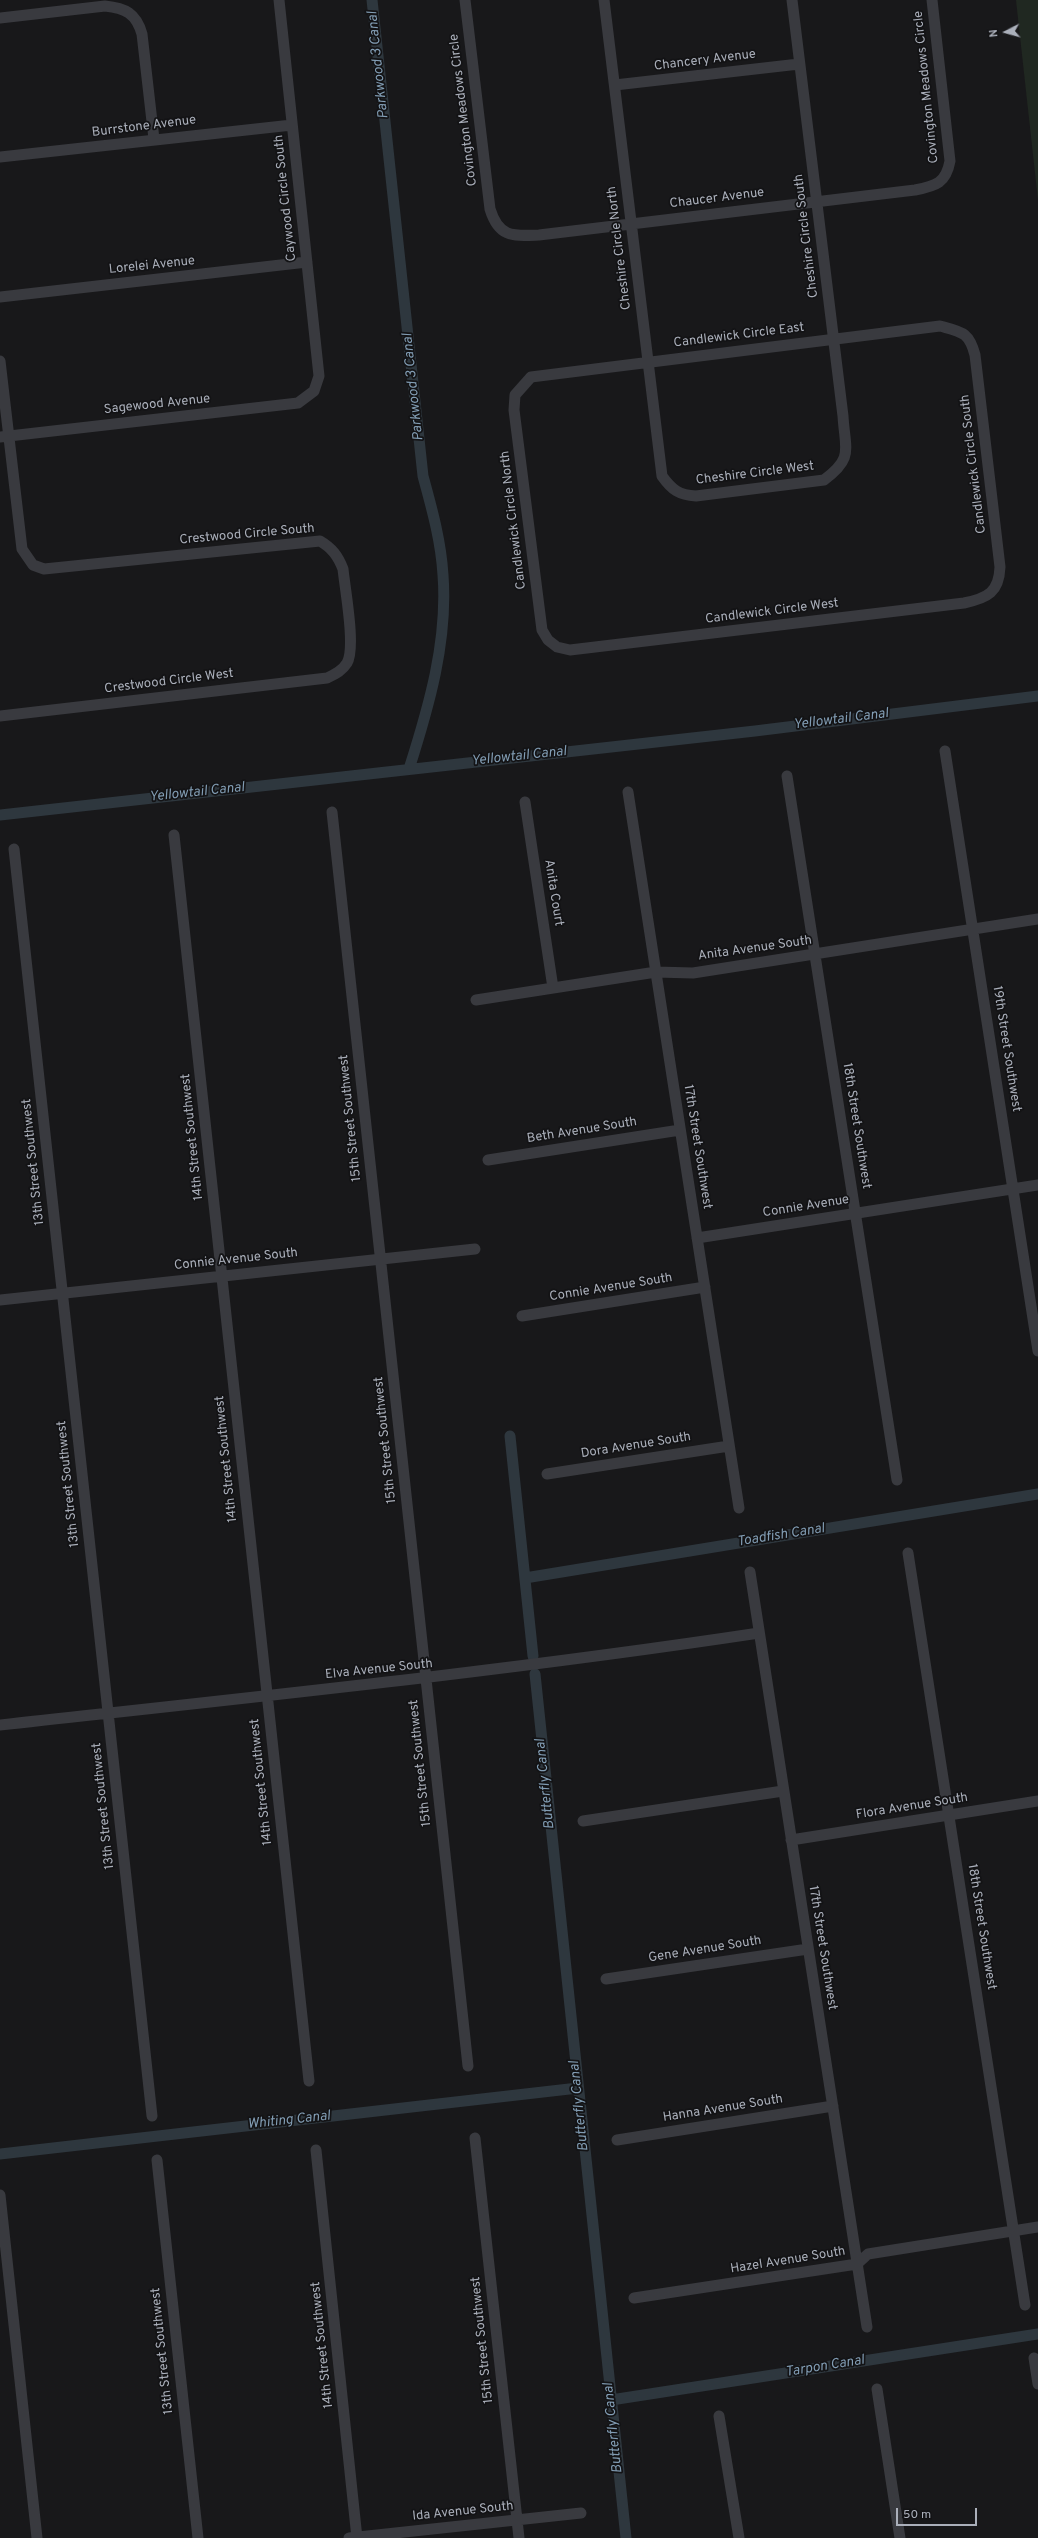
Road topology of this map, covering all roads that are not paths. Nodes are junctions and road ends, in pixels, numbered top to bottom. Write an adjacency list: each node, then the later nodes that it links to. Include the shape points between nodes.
1 (279, 0): 9 (street, Caywood Circle South)
2 (465, 0): 14 (street, Covington Meadows Circle)
3 (604, 0): 8 (street, Cheshire Circle North)
4 (792, 0): 7 (street, Cheshire Circle South)
5 (932, 0): 12 (street, Covington Meadows Circle, via 950,161)
6 (0, 18): 10 (street, via 104,6 131,12 142,34)
7 (799, 64): 8 (street, Chancery Avenue); 13 (street, Cheshire Circle South)
8 (615, 86): 15 (street, Cheshire Circle North)
9 (292, 125): 10 (street, Burrstone Avenue); 16 (street, Caywood Circle South)
10 (154, 139): 11 (street, Burrstone Avenue)
11 (0, 157)
12 (948, 172): 13 (street, Chaucer Avenue, via 940,182 928,188)
13 (817, 202): 15 (street, Chaucer Avenue); 19 (street, Cheshire Circle South)
14 (492, 216): 15 (street, Chaucer Avenue, via 501,230 513,236)
15 (632, 224): 21 (street, Cheshire Circle North)
16 (307, 262): 17 (street, Lorelei Avenue); 23 (street, Caywood Circle South, via 319,376)
17 (0, 297)
18 (962, 332): 19 (street, Candlewick Circle East, via 940,326); 27 (street, Candlewick Circle South, via 971,341 975,355 1000,567 1000,580)
19 (833, 339): 21 (street, Candlewick Circle East); 25 (street, Cheshire Circle South, via 846,457)
20 (0, 361): 24 (street)
21 (649, 362): 22 (street, Candlewick Circle East, via 531,377); 26 (street, Cheshire Circle North, via 662,476)
22 (522, 385): 28 (street, Candlewick Circle North, via 516,395 514,410 536,590 542,630 548,640)
23 (314, 391): 24 (street, Sagewood Avenue, via 298,403)
24 (4, 436): 29 (street, Crestwood Circle South, via 22,550 33,565 44,569 320,541 330,547 339,558 343,569 351,650 347,663)
25 (840, 468): 26 (street, Cheshire Circle West, via 824,480 779,486 696,496 683,495)
26 (671, 489)
27 (990, 595): 28 (street, Candlewick Circle West, via 979,600 956,604 570,650)
28 (557, 647)
29 (339, 672): 30 (street, Crestwood Circle West, via 327,678)
30 (0, 716)
31 (945, 751): 39 (street, 19th Street Southwest)
32 (787, 776): 40 (street, 18th Street Southwest)
33 (628, 792): 41 (street, 17th Street Southwest)
34 (525, 802): 42 (street, Anita Court)
35 (332, 812): 51 (street, 15th Street Southwest)
36 (174, 835): 52 (street, 14th Street Southwest)
37 (14, 849): 54 (street, 13th Street Southwest)
38 (1038, 919): 39 (street, Anita Avenue South)
39 (972, 930): 40 (street, Anita Avenue South); 47 (street, 19th Street Southwest)
40 (816, 955): 41 (street, Anita Avenue South, via 693,973); 48 (street, 18th Street Southwest)
41 (656, 972): 42 (street, Anita Avenue South); 44 (street, 17th Street Southwest)
42 (553, 988): 43 (street, Anita Avenue South)
43 (476, 1000)
44 (680, 1130): 45 (street, Beth Avenue South); 49 (street, 17th Street Southwest)
45 (488, 1160)
46 (1038, 1185): 47 (street, Connie Avenue)
47 (1014, 1189): 48 (street, Connie Avenue); 57 (street, 19th Street Southwest)
48 (855, 1213): 49 (street, Connie Avenue); 60 (street, 18th Street Southwest)
49 (697, 1238): 53 (street, 17th Street Southwest)
50 (475, 1249): 51 (street, Connie Avenue South)
51 (380, 1260): 52 (street, Connie Avenue South); 65 (street, 15th Street Southwest)
52 (222, 1276): 54 (street, Connie Avenue South); 66 (street, 14th Street Southwest)
53 (705, 1287): 56 (street, Connie Avenue South); 58 (street, 17th Street Southwest)
54 (63, 1293): 55 (street, Connie Avenue South); 67 (street, 13th Street Southwest)
55 (0, 1300)
56 (522, 1316)
57 (1038, 1351)
58 (729, 1446): 59 (street, Dora Avenue South); 61 (street, 17th Street Southwest)
59 (547, 1474)
60 (897, 1480)
61 (739, 1508)
62 (908, 1553): 71 (street, 18th Street Southwest)
63 (750, 1572): 64 (street, 17th Street Southwest)
64 (759, 1633): 65 (street, Elva Avenue South, via 571,1661); 69 (street, 17th Street Southwest)
65 (426, 1679): 66 (street, Elva Avenue South); 76 (street, 15th Street Southwest)
66 (267, 1696): 67 (street, Elva Avenue South); 77 (street, 14th Street Southwest)
67 (107, 1713): 68 (street, Elva Avenue South); 79 (street, 13th Street Southwest)
68 (0, 1724)
69 (783, 1790): 72 (street); 73 (street, 17th Street Southwest)
70 (1038, 1801): 71 (street, Flora Avenue South)
71 (949, 1815): 73 (street, Flora Avenue South); 86 (street, 18th Street Southwest)
72 (583, 1821)
73 (791, 1840): 74 (street, 17th Street Southwest)
74 (808, 1949): 75 (street, Gene Avenue South); 78 (street, 17th Street Southwest)
75 (606, 1979)
76 (468, 2066)
77 (308, 2081)
78 (833, 2106): 81 (street, Hanna Avenue South); 87 (street, 17th Street Southwest)
79 (152, 2116)
80 (475, 2138): 96 (street, 15th Street Southwest)
81 (617, 2140)
82 (316, 2150): 99 (street, 14th Street Southwest)
83 (157, 2160): 98 (street, 13th Street Southwest)
84 (0, 2195): 97 (street)
85 (1038, 2228): 86 (street, Hazel Avenue South)
86 (1014, 2231): 87 (street, Hazel Avenue South, via 868,2254); 89 (street, 18th Street Southwest)
87 (857, 2264): 88 (street, Hazel Avenue South); 90 (street, 17th Street Southwest)
88 (634, 2298)
89 (1025, 2305)
90 (867, 2327)
91 (1034, 2358): 92 (street)
92 (1038, 2384)
93 (877, 2388): 102 (street)
94 (719, 2416): 101 (street)
95 (581, 2513): 96 (street, Ida Avenue South)
96 (517, 2520): 99 (street, Ida Avenue South); 100 (street, 15th Street Southwest)
97 (37, 2538)
98 (198, 2538)
99 (354, 2538)
100 (519, 2538)
101 (739, 2538)
102 (900, 2538)

